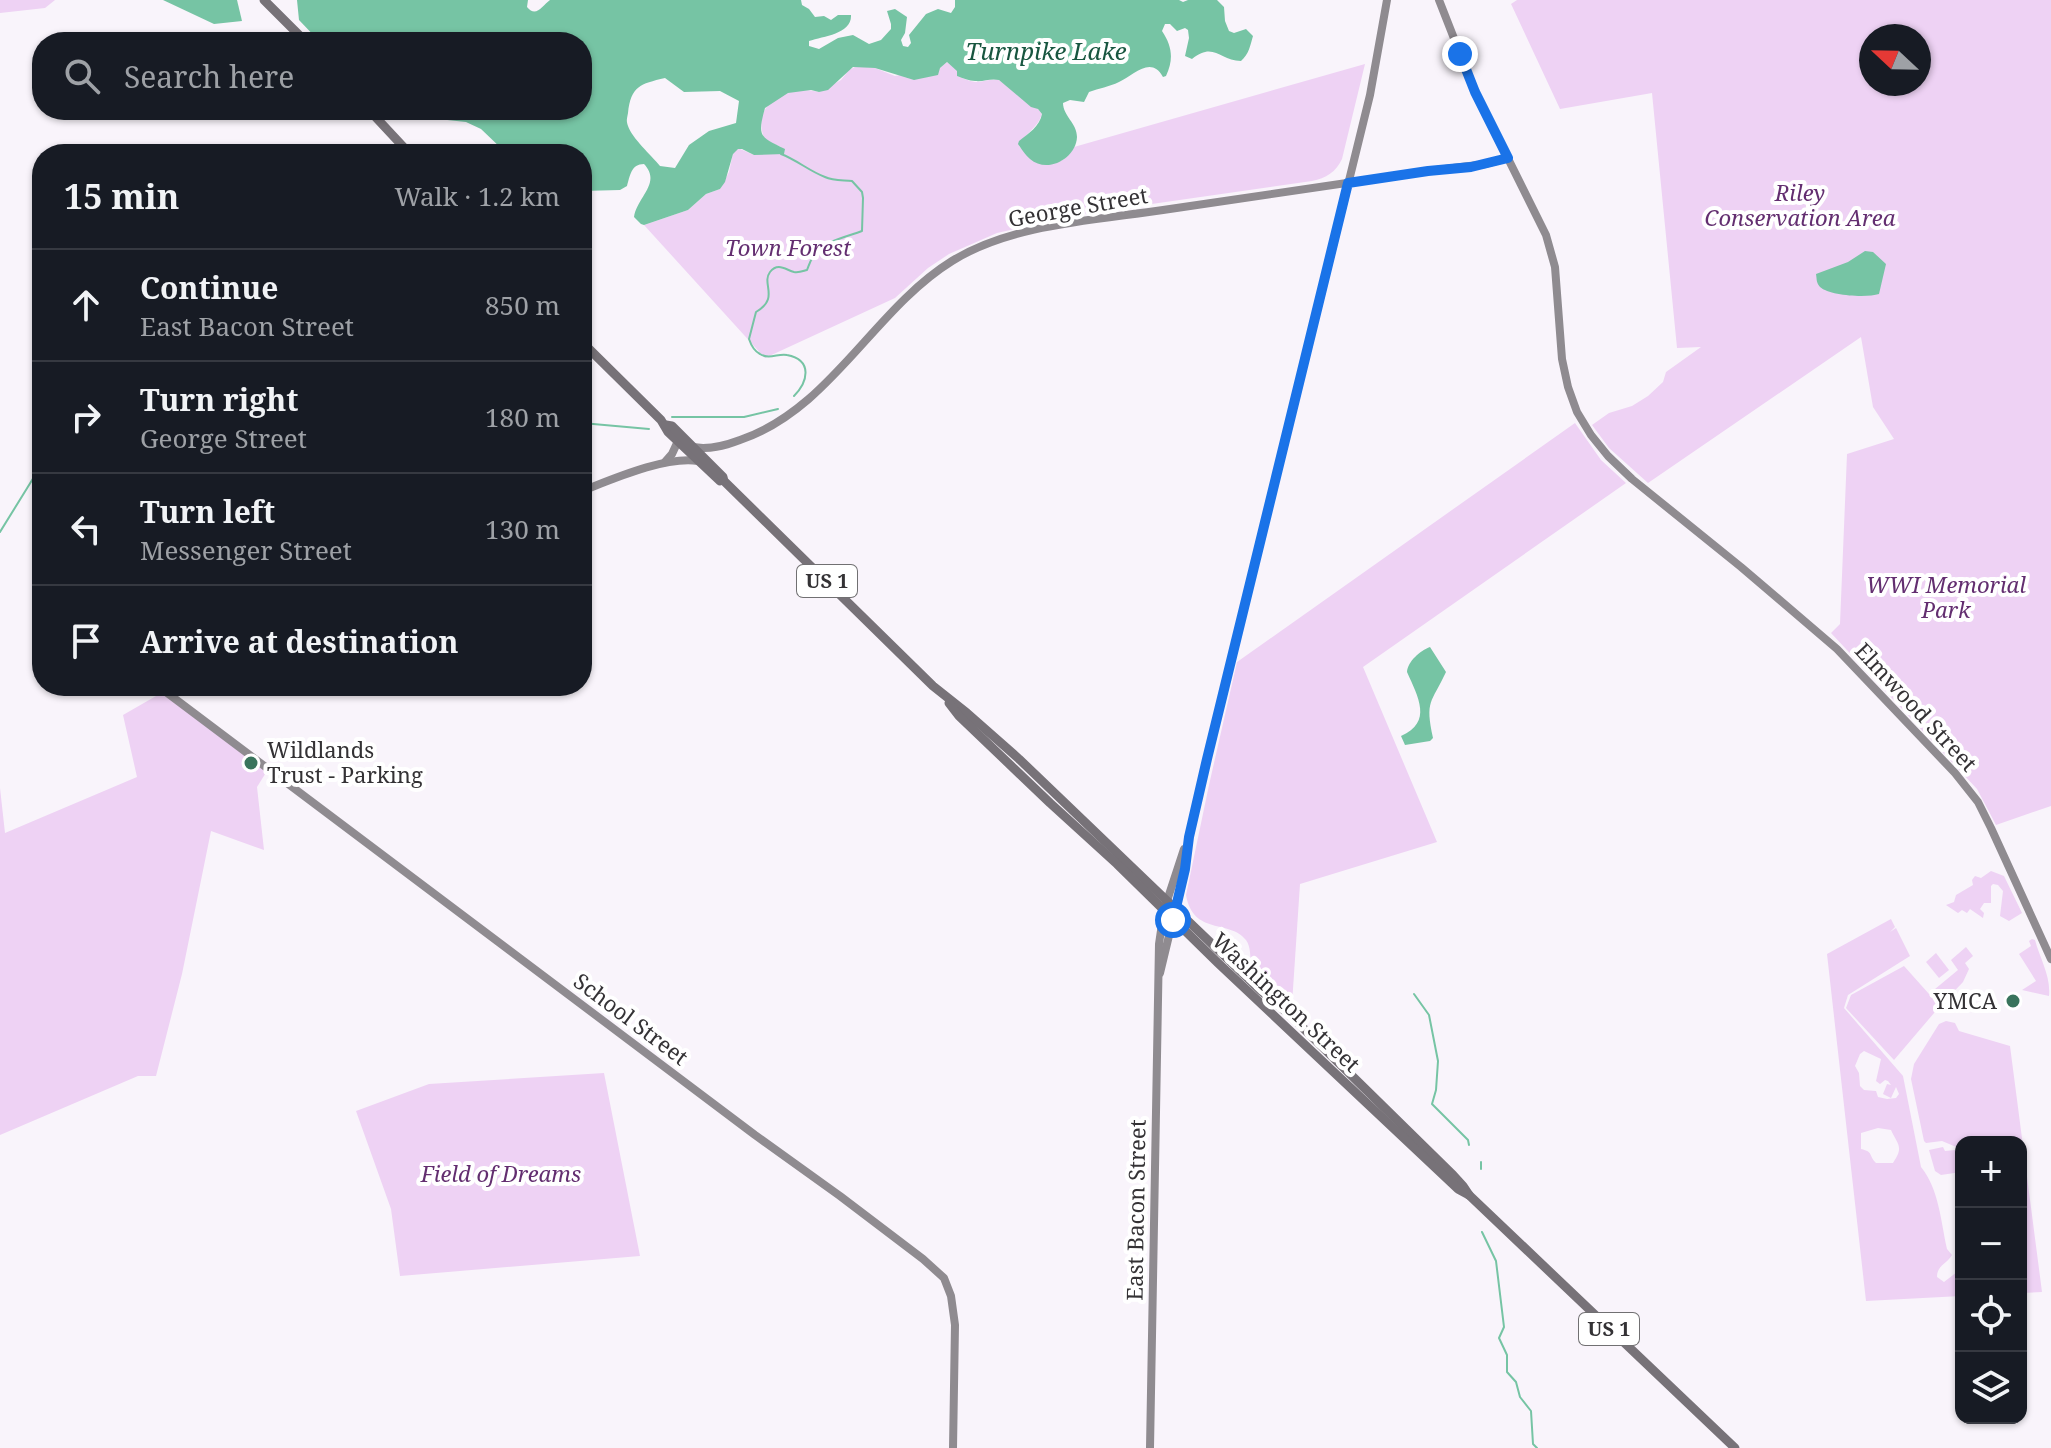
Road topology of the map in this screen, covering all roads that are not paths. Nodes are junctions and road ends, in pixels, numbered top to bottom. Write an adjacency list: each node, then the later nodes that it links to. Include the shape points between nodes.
1 (264, 0): 4 (main road)
2 (1387, 0): 8 (main road, East Bacon Street)
3 (1439, 0): 7 (main road, Elmwood Street)
4 (296, 32)
5 (378, 120): 6 (main road)
6 (401, 144)
7 (1508, 158): 8 (main road, George Street); 24 (main road, Elmwood Street, via 1545,232 1559,292 1568,387 1591,435 1666,508 1837,649 1955,773 1985,815)
8 (1348, 183): 12 (main road, George Street, via 1069,224 974,250 918,286 799,408); 20 (main road, East Bacon Street)
9 (592, 352): 10 (main road, Washington Street / US 1)
10 (666, 425): 11 (main road, Washington Street / US 1); 13 (main road, Washington Street / US 1)
11 (678, 441): 14 (main road, Washington Street / US 1); 15 (main road)
12 (724, 446): 13 (main road, George Street); 16 (main road, via 714,454)
13 (693, 447): 16 (main road, Washington Street / US 1)
14 (698, 461): 15 (main road); 17 (main road, Washington Street / US 1)
15 (664, 462): 18 (main road)
16 (712, 465): 17 (main road, Washington Street / US 1)
17 (724, 481): 21 (main road, Washington Street / US 1, via 959,716)
18 (592, 487)
19 (171, 696): 27 (main road, School Street, via 944,1278 955,1325)
20 (1189, 837): 21 (main road, East Bacon Street); 22 (main road, East Bacon Street)
21 (1166, 905): 22 (main road, Washington Street / US 1); 23 (main road, Washington Street / US 1); 25 (main road, East Bacon Street)
22 (1176, 909): 23 (main road, East Bacon Street); 26 (main road, Washington Street / US 1)
23 (1173, 920): 25 (main road, East Bacon Street); 26 (main road, Washington Street / US 1)
24 (2051, 959)
25 (1160, 973): 28 (main road, East Bacon Street)
26 (1469, 1195): 29 (main road, Washington Street / US 1)
27 (953, 1448)
28 (1150, 1448)
29 (1735, 1448)

